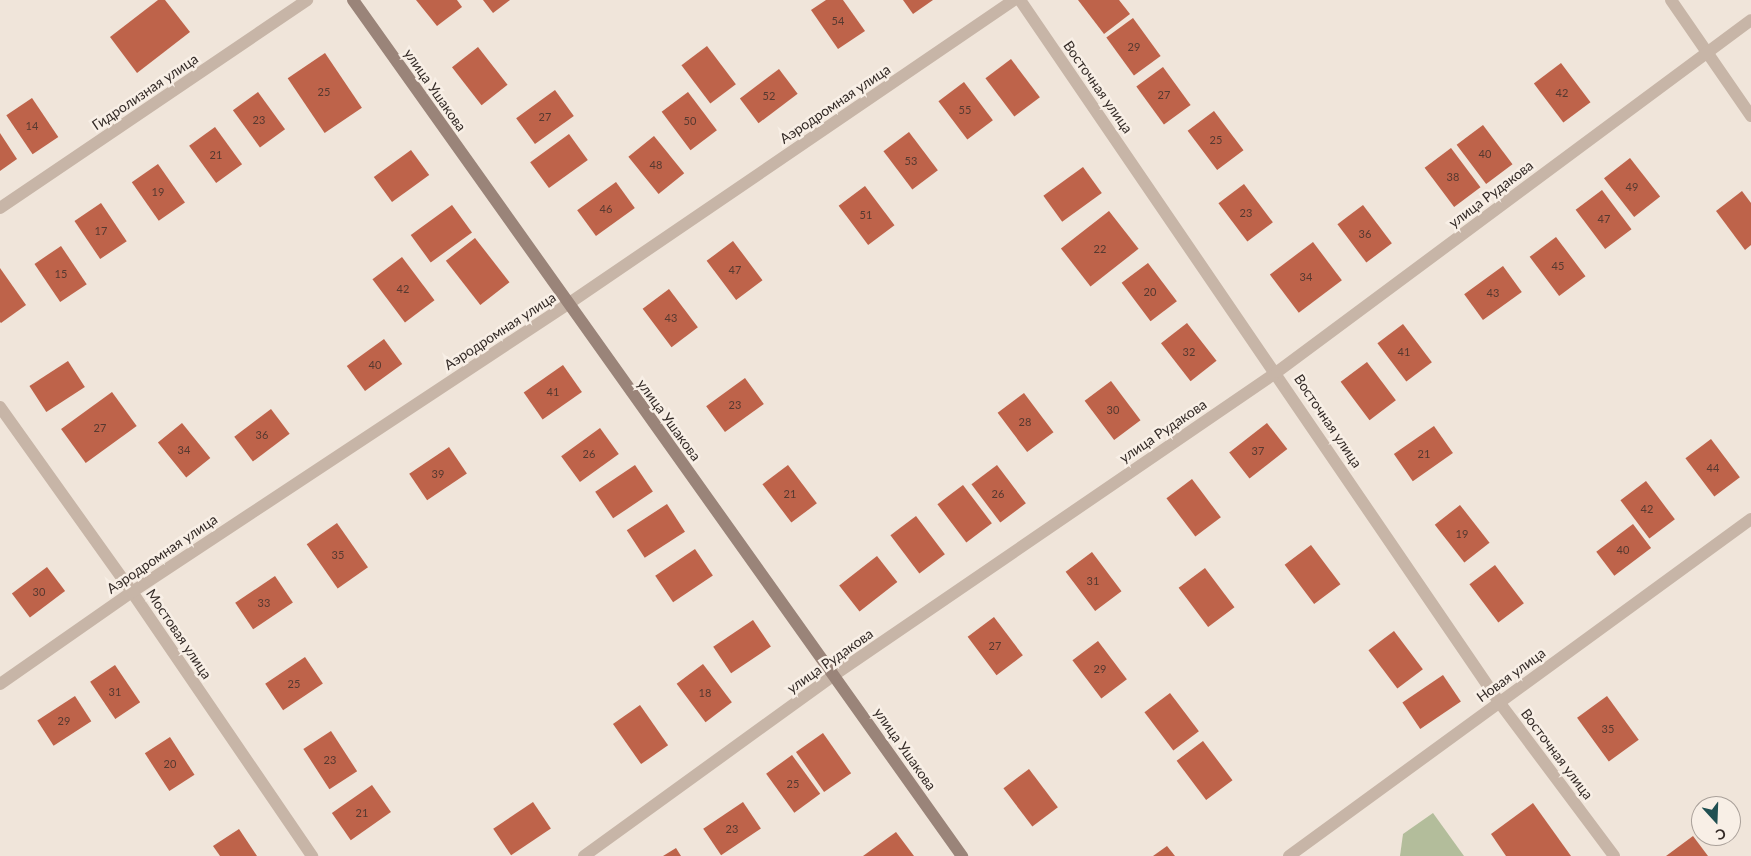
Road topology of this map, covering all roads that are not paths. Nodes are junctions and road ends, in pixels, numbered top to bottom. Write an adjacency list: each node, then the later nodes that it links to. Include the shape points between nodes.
1 (308, 0): 9 (street, Гидролизная улица)
2 (353, 0): 10 (street, улица Ушакова)
3 (1014, 0): 10 (street, Аэродромная улица)
4 (1020, 0): 11 (street, Восточная улица)
5 (1671, 0): 7 (street)
6 (1751, 20): 7 (street, улица Рудакова)
7 (1707, 51): 8 (street); 11 (street, улица Рудакова)
8 (1751, 116)
9 (0, 208)
10 (568, 304): 14 (street, Аэродромная улица); 15 (street, улица Ушакова)
11 (1277, 372): 15 (street, улица Рудакова); 17 (street, Восточная улица)
12 (0, 407): 14 (street, Мостовая улица)
13 (1751, 518): 17 (street, Новая улица)
14 (132, 592): 16 (street, Аэродромная улица); 18 (street, Мостовая улица)
15 (834, 675): 19 (street, улица Рудакова); 20 (street, улица Ушакова)
16 (0, 684)
17 (1499, 702): 21 (street, Новая улица); 22 (street, Восточная улица)
18 (312, 856)
19 (584, 856)
20 (962, 856)
21 (1289, 856)
22 (1614, 856)

